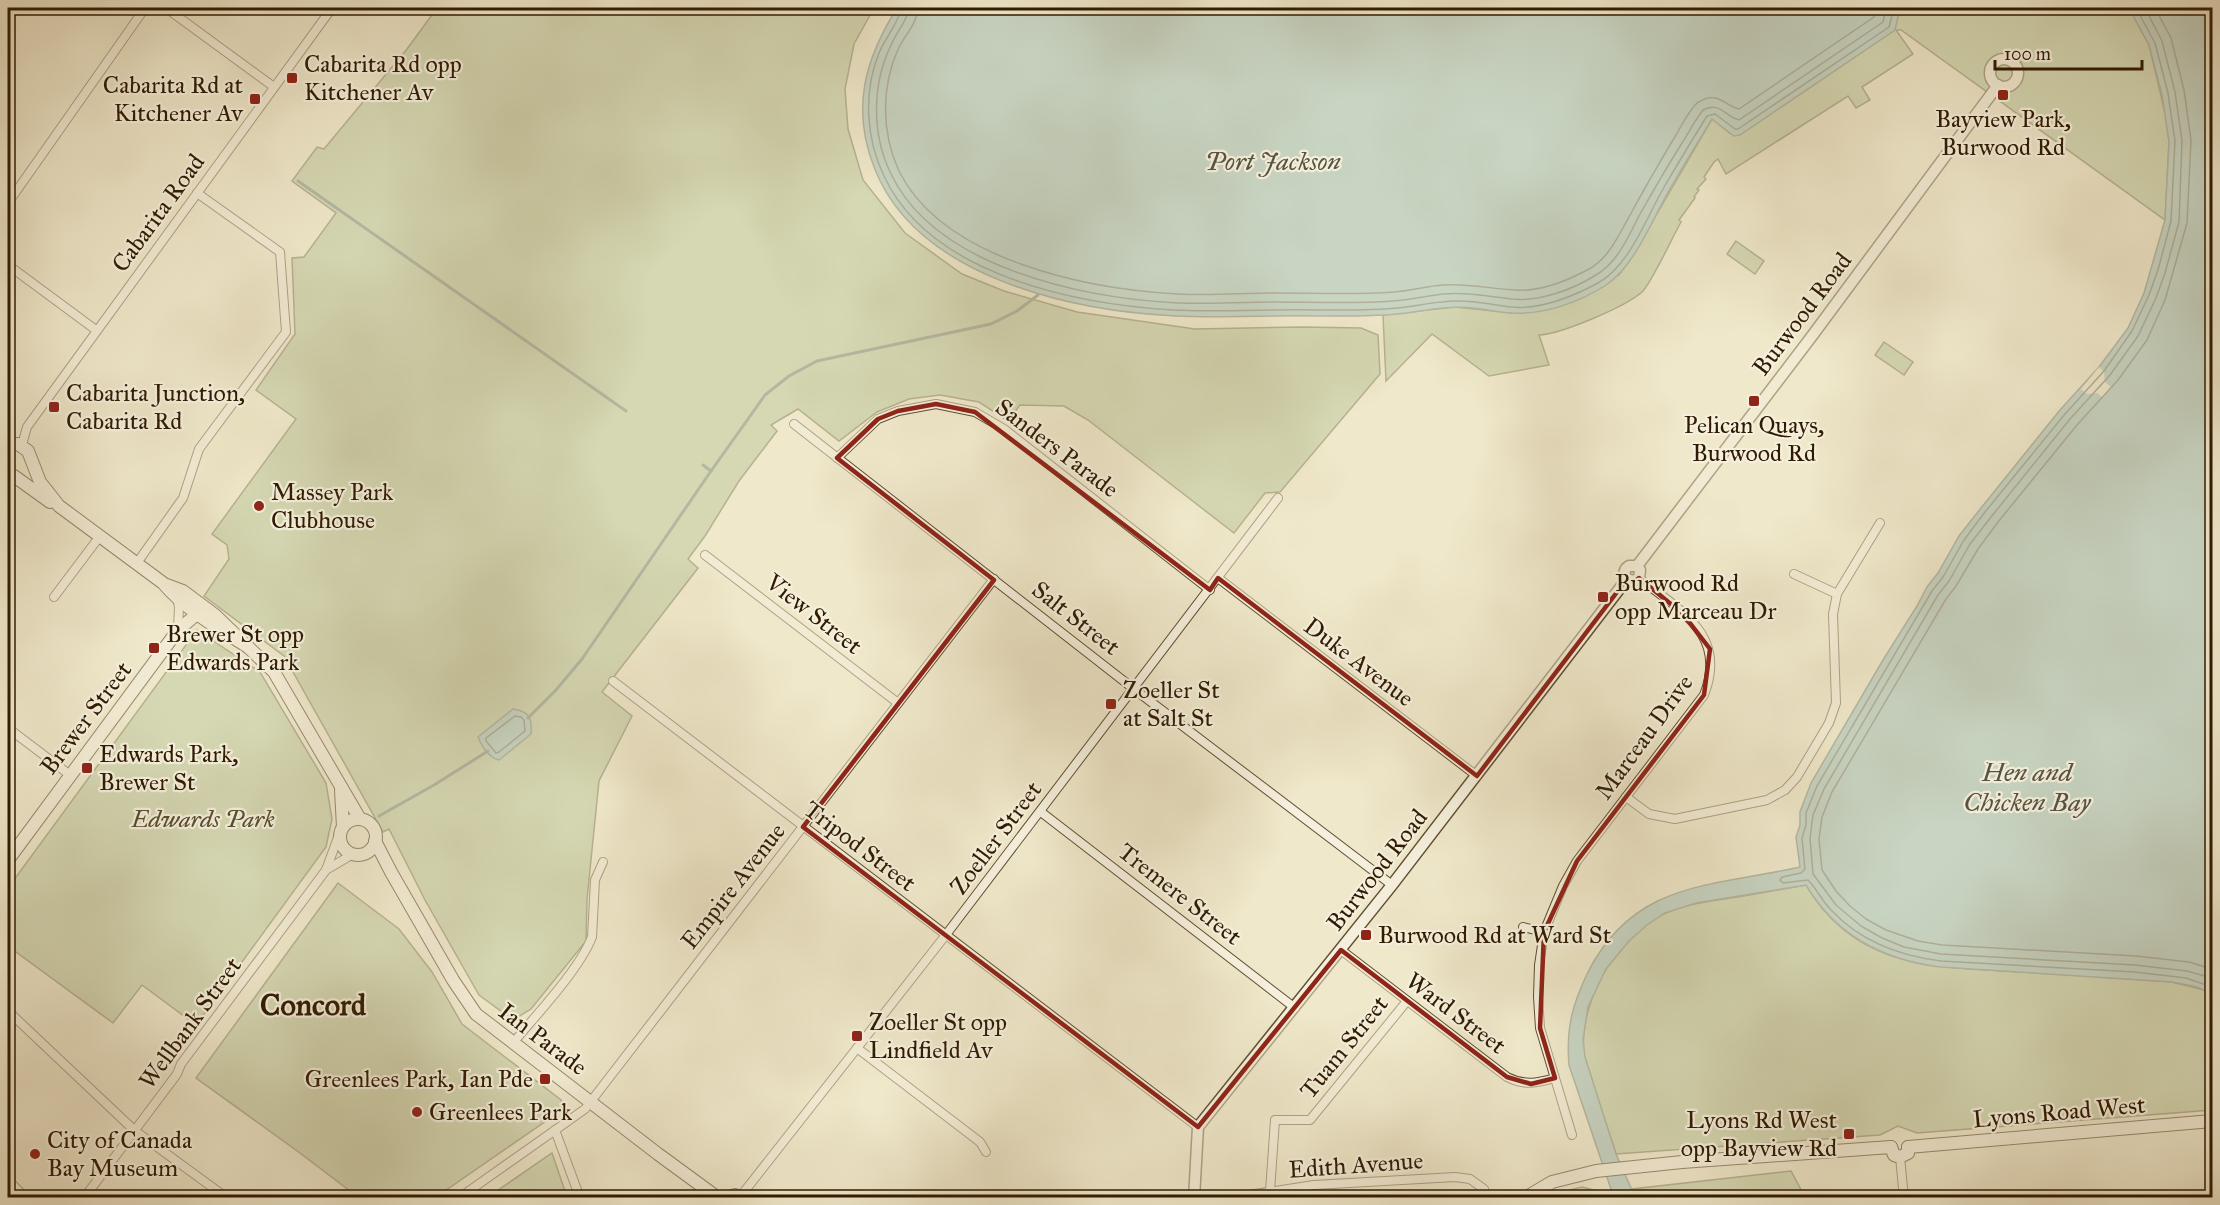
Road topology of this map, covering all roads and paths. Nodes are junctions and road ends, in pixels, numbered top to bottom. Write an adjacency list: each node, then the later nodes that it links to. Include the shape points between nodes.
1 (145, 8): 7 (street)
2 (166, 8): 5 (street)
3 (332, 8): 5 (street, Cabarita Road)
4 (1998, 85): 22 (street, Burwood Road)
5 (274, 87): 6 (street, Cabarita Road)
6 (197, 193): 9 (street, Cabarita Road); 21 (street, via 280,252 286,332 199,449 183,498)
7 (8, 202)
8 (8, 265): 9 (street)
9 (96, 330): 12 (street, Cabarita Road, via 27,427)
10 (794, 424): 13 (street, Salt Street)
11 (8, 445): 12 (main road)
12 (22, 445): 14 (main road)
13 (837, 458): 26 (street, Salt Street); 29 (street, Sanders Parade, via 878,419 898,411 936,404 975,412 1004,429)
14 (31, 459): 15 (main road, via 24,473); 17 (main road, via 40,482)
15 (11, 475): 17 (main road)
16 (1278, 498): 24 (street, Zoeller Street)
17 (59, 506): 19 (main road)
18 (1880, 523): 30 (street)
19 (100, 536): 21 (main road); 32 (street)
20 (705, 555): 39 (street, View Street)
21 (137, 563): 28 (main road)
22 (1637, 566): 25 (street); 27 (street, via 1627,567)
23 (1794, 574): 30 (street)
24 (1218, 578): 29 (street, Zoeller Street); 42 (street, Duke Avenue)
25 (1639, 578): 27 (street); 44 (street, Marceau Drive, via 1696,625 1710,649 1711,666 1704,695)
26 (994, 579): 38 (street, Salt Street); 39 (street, Empire Avenue)
27 (1627, 579): 42 (street, Burwood Road)
28 (164, 583): 31 (main road); 33 (main road)
29 (1210, 590): 38 (street, Zoeller Street)
30 (1837, 594): 44 (street, via 1833,614 1836,703 1829,723 1785,790 1767,800 1675,819 1649,814)
31 (190, 596): 34 (main road); 36 (main road)
32 (54, 597)
33 (177, 598): 34 (main road); 35 (street)
34 (197, 614): 35 (main road, Brewer Street); 36 (main road)
35 (178, 630): 41 (main road, Brewer Street)
36 (248, 647): 43 (main road, via 274,672)
37 (614, 681): 47 (street, Tripod Street)
38 (1134, 689): 45 (street, Zoeller Street); 55 (street, Salt Street)
39 (898, 703): 47 (street, Empire Avenue)
40 (8, 728): 41 (street)
41 (70, 775): 51 (main road, Brewer Street)
42 (1477, 776): 55 (street, Burwood Road)
43 (341, 789): 46 (main road); 48 (main road)
44 (1626, 797): 57 (street, Marceau Drive, via 1577,861)
45 (1041, 812): 58 (street, Zoeller Street); 61 (street, Tremere Street)
46 (360, 819): 48 (main road, via 350,821); 49 (main road, via 374,829)
47 (802, 827): 58 (street, Tripod Street); 66 (street, Empire Avenue)
48 (342, 830): 50 (main road, via 344,848); 53 (street, Wellbank Street)
49 (375, 841): 50 (main road); 54 (main road, Ian Parade)
50 (359, 854): 53 (street, Wellbank Street); 54 (main road, Ian Parade)
51 (8, 860)
52 (603, 862): 63 (street, via 595,880 589,946)
53 (326, 870): 69 (street, Wellbank Street)
54 (391, 872): 63 (main road, Ian Parade, via 471,1008)
55 (1392, 885): 59 (street, Burwood Road)
56 (1523, 927): 57 (street)
57 (1544, 932): 65 (street, Marceau Drive, via 1539,964 1540,1028)
58 (945, 936): 64 (street, Zoeller Street); 68 (street, Tripod Street)
59 (1341, 950): 60 (street, Ward Street); 61 (street, Burwood Road)
60 (1407, 1000): 65 (street, Ward Street, via 1518,1083); 78 (street, Tuam Street, via 1310,1120 1275,1120)
61 (1295, 1008): 68 (street, Burwood Road)
62 (8, 1011): 69 (street)
63 (513, 1043): 66 (main road, Ian Parade)
64 (857, 1048): 74 (street, via 980,1142); 85 (street, Zoeller Street)
65 (1555, 1078): 71 (street, Marceau Drive)
66 (591, 1102): 70 (street, Empire Avenue); 84 (main road, Ian Parade)
67 (2212, 1121): 73 (main road, Lyons Road West)
68 (1198, 1127): 86 (street)
69 (134, 1130): 80 (street, Wellbank Street); 81 (street)
70 (555, 1130): 82 (street, Empire Avenue); 83 (street)
71 (1572, 1135)
72 (1891, 1147): 73 (main road, via 1900,1140); 75 (main road, via 1894,1155); 88 (main road, via 1596,1171 1552,1182)
73 (1908, 1147): 75 (main road, via 1908,1152)
74 (986, 1152)
75 (1900, 1157): 89 (street)
76 (8, 1180): 79 (street)
77 (1484, 1189): 78 (street, Edith Avenue, via 1470,1179 1455,1177 1314,1185)
78 (1267, 1193): 87 (street, Edith Avenue)
79 (26, 1197)
80 (84, 1197)
81 (226, 1197)
82 (459, 1197)
83 (580, 1197)
84 (718, 1197)
85 (737, 1197)
86 (1194, 1197)
87 (1228, 1197)
88 (1525, 1197)
89 (1904, 1197)

